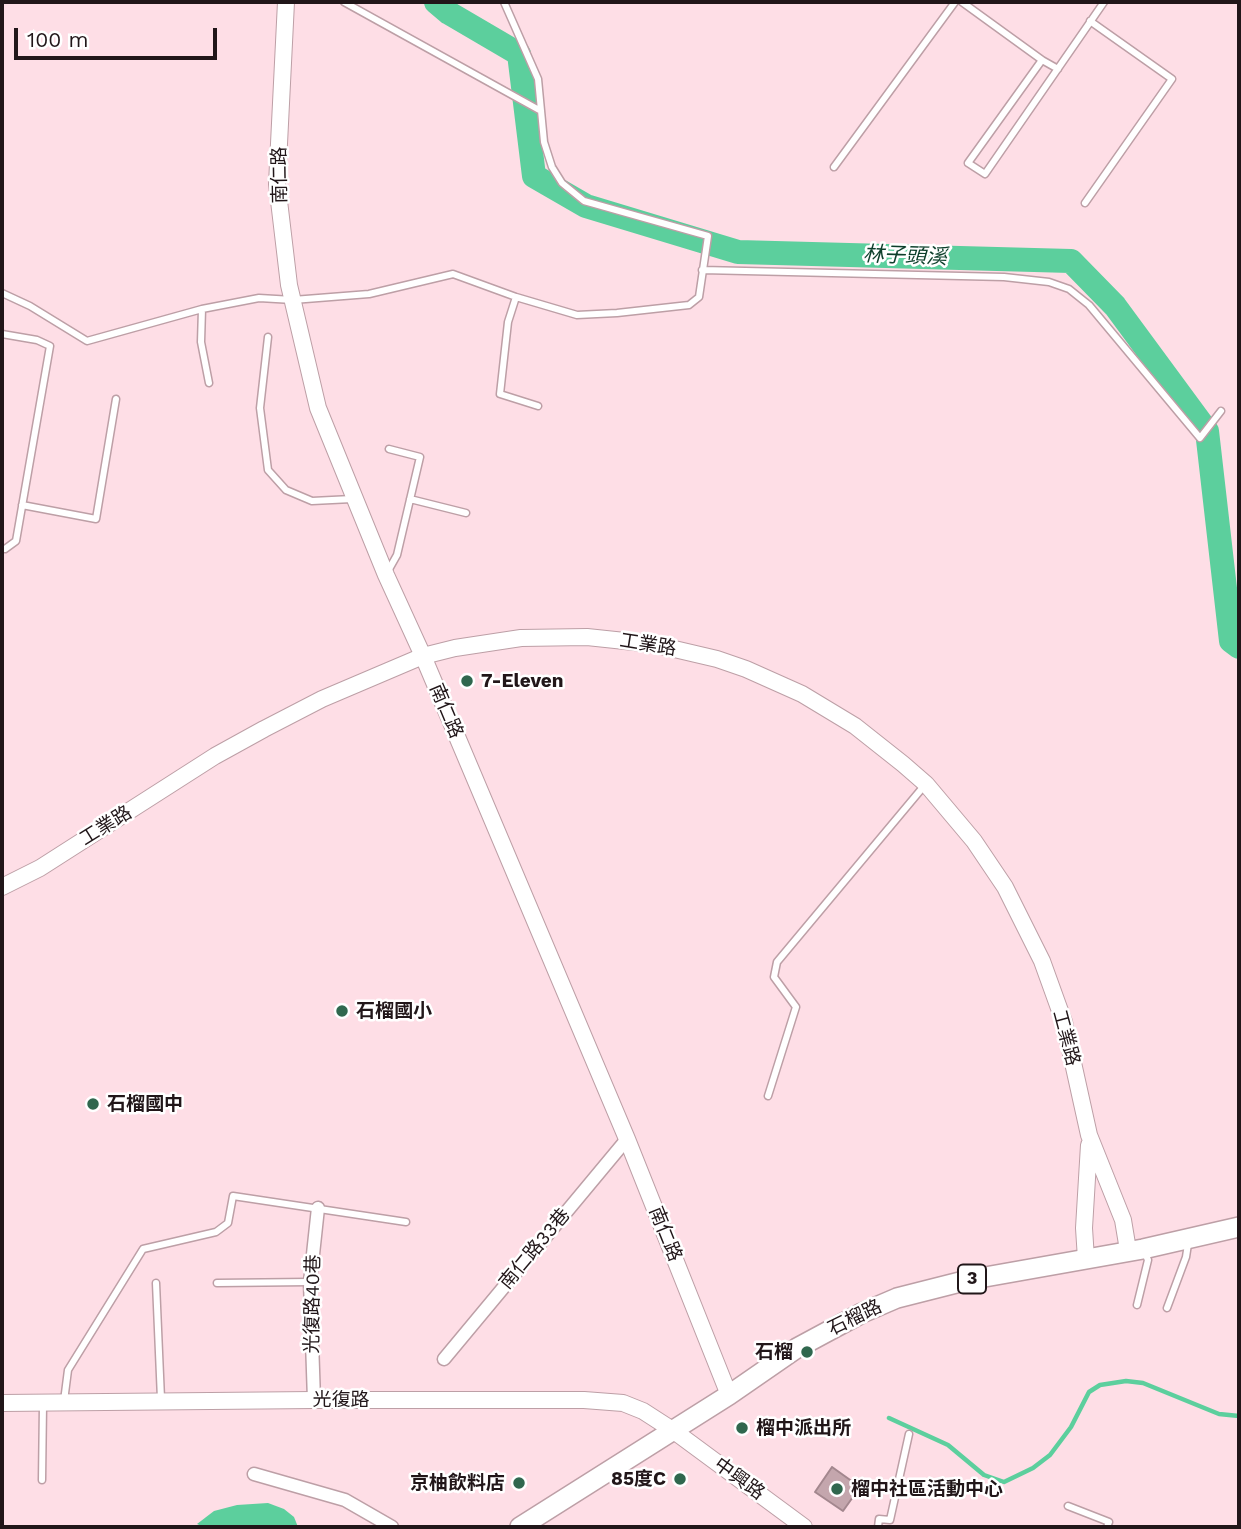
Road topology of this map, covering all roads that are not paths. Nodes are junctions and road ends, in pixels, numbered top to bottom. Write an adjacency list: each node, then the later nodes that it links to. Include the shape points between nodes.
1 (286, 2): 16 (street, 南仁路, via 276,184)
2 (344, 2): 10 (lane)
3 (504, 2): 10 (lane, via 538,79)
4 (955, 2): 11 (lane)
5 (962, 2): 8 (lane)
6 (1104, 2): 7 (lane)
7 (1090, 21): 9 (lane); 12 (lane, via 1172,79)
8 (1041, 60): 9 (lane); 9 (lane, via 968,163 985,174)
9 (1058, 69)
10 (541, 111): 13 (lane, via 544,142 562,183 584,201 708,236)
11 (834, 167)
12 (1085, 202)
13 (702, 270): 15 (lane, via 699,297 689,304 577,315); 23 (lane, via 1004,276 1049,282 1069,289 1089,305 1200,438)
14 (2, 293): 17 (lane, via 88,341)
15 (516, 297): 16 (lane, via 453,274 369,294); 22 (lane, via 508,322 500,394)
16 (293, 300): 17 (lane, via 259,298); 25 (street, 南仁路, via 318,408)
17 (202, 309): 20 (lane, via 201,342)
18 (2, 334): 27 (lane, via 50,346)
19 (268, 337): 25 (lane, via 260,408 268,470 286,490 312,501)
20 (209, 383)
21 (116, 400): 27 (lane, via 96,519)
22 (538, 406)
23 (1221, 411)
24 (389, 449): 26 (lane, via 420,457)
25 (354, 499): 30 (street, 南仁路)
26 (410, 499): 28 (lane); 30 (lane, via 397,555)
27 (22, 505): 29 (lane, via 16,541)
28 (466, 513)
29 (2, 549)
30 (386, 575): 31 (street, 南仁路)
31 (423, 656): 32 (street, 工業路, via 488,642 554,636 620,639 685,651 746,669 829,709); 33 (street, 工業路, via 264,729); 36 (street, 南仁路)
32 (926, 784): 34 (lane, via 777,962 774,977 796,1007); 35 (street, 工業路, via 1006,887 1042,961 1064,1022)
33 (2, 887)
34 (768, 1096)
35 (1089, 1135): 41 (street, 工業路); 42 (street, 工業路)
36 (627, 1139): 48 (street, 南仁路33巷); 49 (street, 南仁路)
37 (318, 1208): 38 (lane); 43 (street, 光復路40巷); 53 (lane, via 233,1196 228,1223 216,1233 144,1248 68,1370)
38 (406, 1222)
39 (1239, 1227): 40 (main road, 石榴路 / 3)
40 (1188, 1238): 41 (main road, 石榴路 / 3); 47 (lane, via 1186,1257)
41 (1135, 1250): 42 (main road, 石榴路 / 3); 46 (lane, via 1148,1261)
42 (1086, 1259): 49 (main road, 石榴路 / 3, via 897,1298 797,1348)
43 (310, 1282): 45 (lane); 50 (street, 光復路40巷)
44 (156, 1283): 51 (lane)
45 (217, 1283)
46 (1137, 1305)
47 (1167, 1308)
48 (444, 1359)
49 (729, 1395): 55 (main road, 石榴路 / 3)
50 (314, 1400): 51 (street, 光復路); 55 (street, 光復路, via 623,1403)
51 (161, 1401): 53 (street, 光復路)
52 (43, 1403): 53 (street, 光復路); 54 (street, 光復路); 58 (lane)
53 (64, 1403)
54 (2, 1404)
55 (674, 1431): 61 (main road, 石榴路 / 3); 62 (street, 中興路)
56 (909, 1434): 63 (lane, via 891,1520 879,1519)
57 (254, 1474): 60 (street, via 345,1500)
58 (42, 1480)
59 (1068, 1506): 64 (lane, via 1109,1522)
60 (392, 1527)
61 (520, 1527)
62 (804, 1527)
63 (877, 1527)
64 (1107, 1527)

